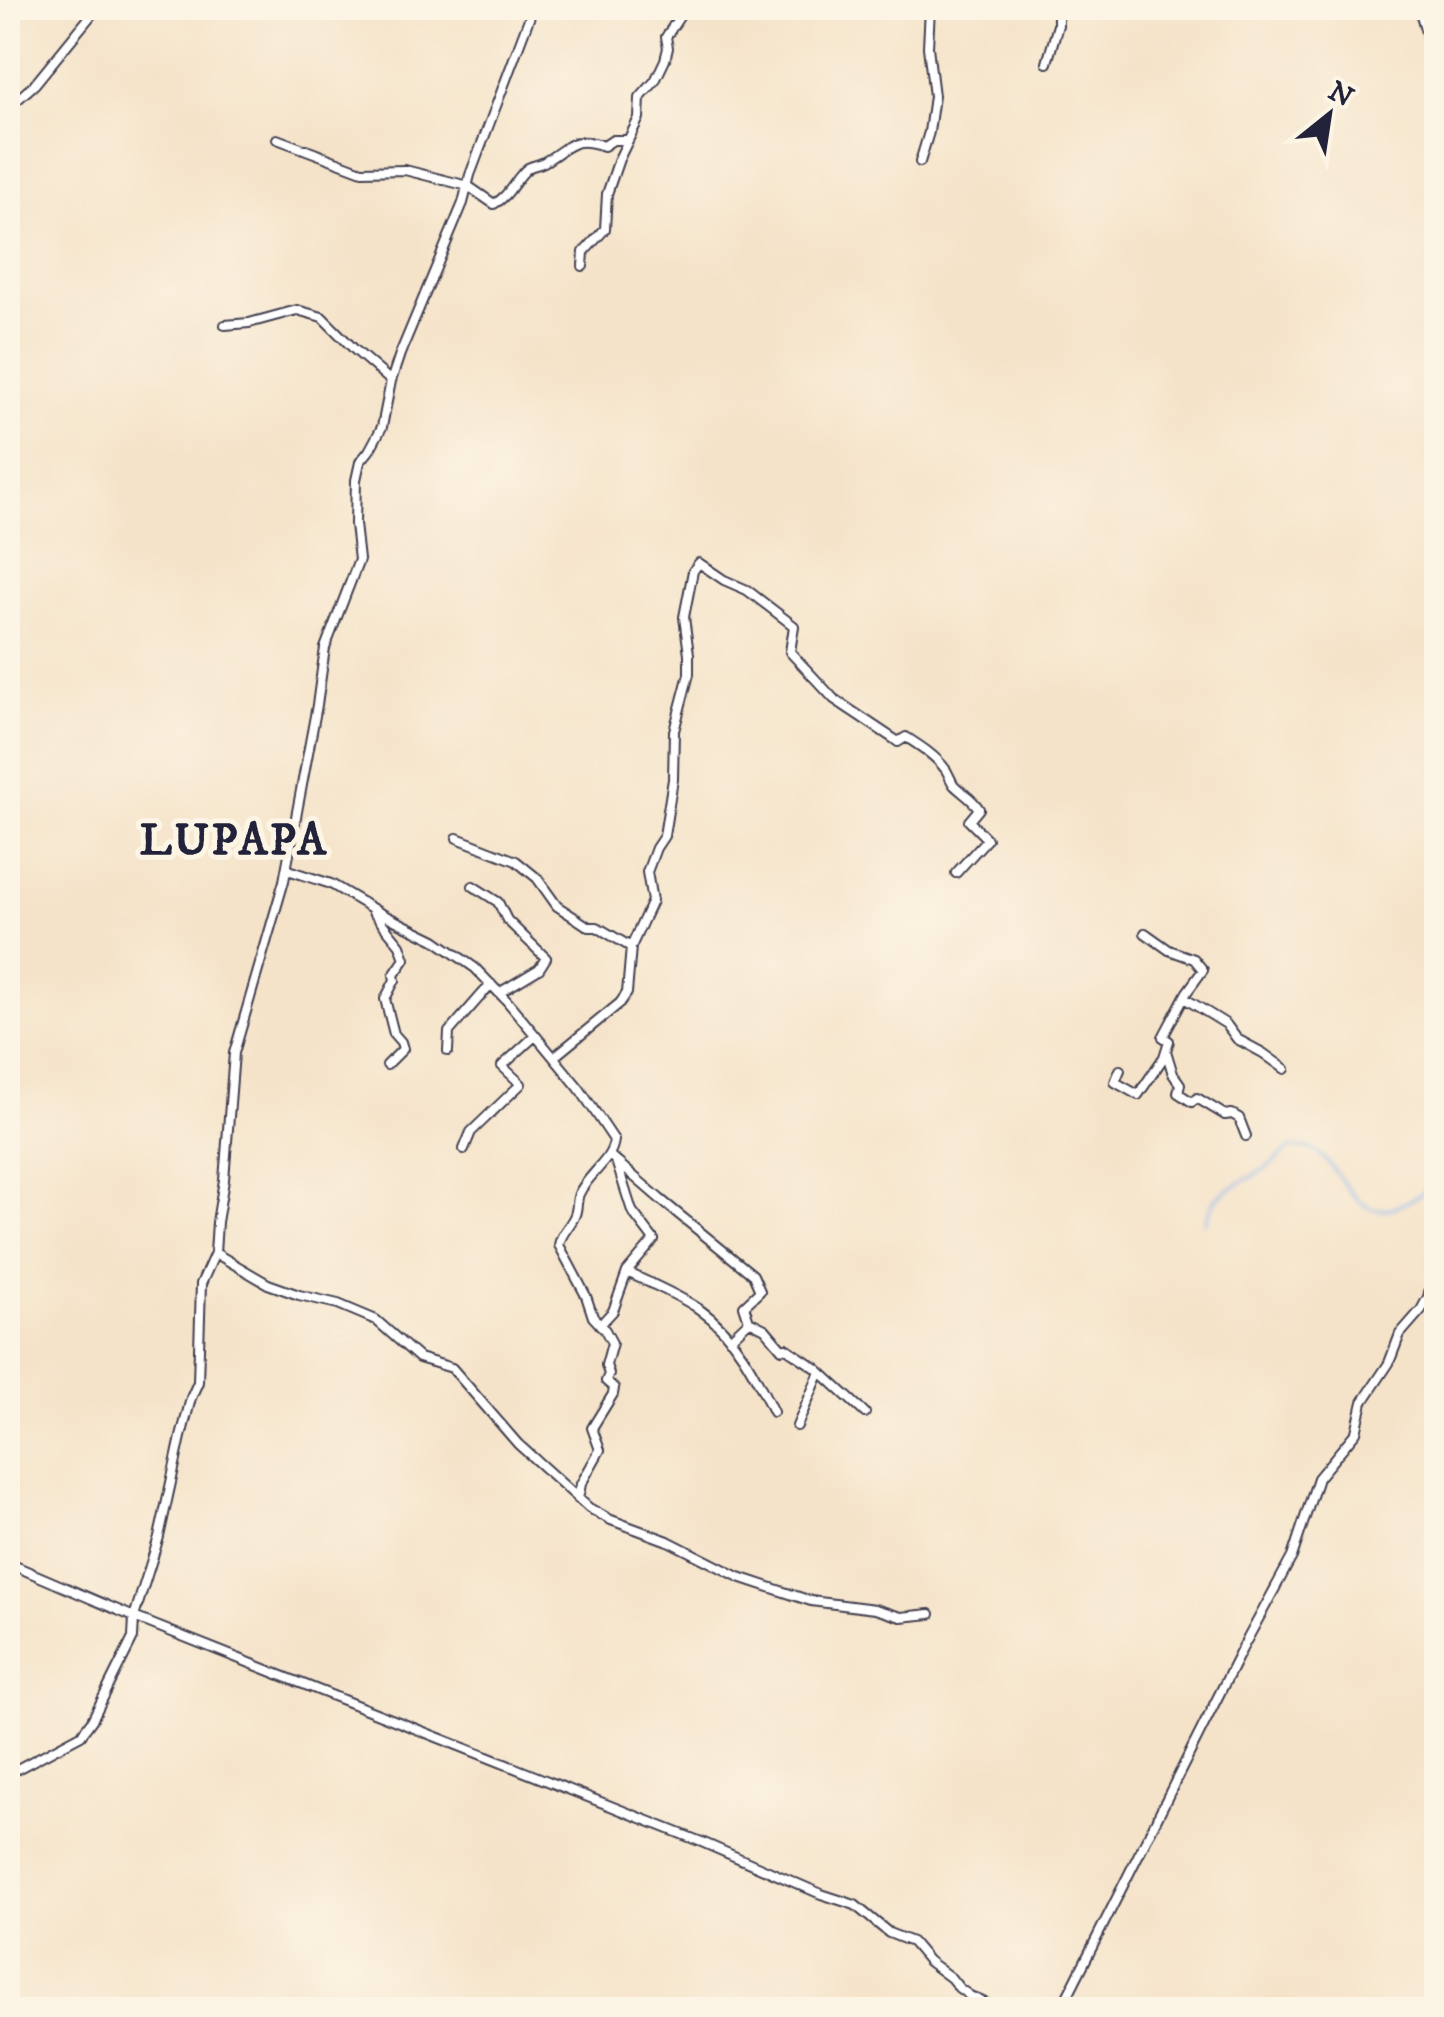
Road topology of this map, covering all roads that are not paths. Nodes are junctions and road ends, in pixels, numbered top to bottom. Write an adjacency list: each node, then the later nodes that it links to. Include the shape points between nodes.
1 (97, 8): 9 (street)
2 (533, 8): 13 (street)
3 (685, 8): 11 (street, via 666,37 666,60 640,98)
4 (930, 8): 12 (street, via 934,96)
5 (1058, 8): 8 (street)
6 (1418, 8): 7 (street)
7 (1436, 55)
8 (1047, 63)
9 (8, 108)
10 (277, 139): 13 (street, via 362,171 405,170)
11 (628, 140): 13 (street, via 571,144 529,168 494,204); 14 (street, via 607,194 605,229 584,252)
12 (920, 162)
13 (468, 186): 16 (street)
14 (583, 266)
15 (225, 325): 16 (street, via 297,310 322,317)
16 (392, 381): 18 (street, via 382,427 356,480 359,560 325,648)
17 (457, 838): 23 (street, via 516,861 557,906)
18 (286, 872): 21 (street, via 331,884); 37 (street, via 234,1052)
19 (956, 873): 23 (street, via 987,838 969,821 977,805 916,743 906,737 898,742 817,683 790,652 794,626 699,563 684,617 689,674 674,731 664,836 647,872 652,901)
20 (474, 886): 25 (street, via 498,902 546,958)
21 (367, 904): 24 (street, via 436,940); 31 (street, via 405,960 386,999 404,1049)
22 (1145, 933): 26 (street, via 1203,970)
23 (631, 947): 30 (street, via 620,1003)
24 (491, 984): 25 (street); 28 (street, via 449,1032)
25 (499, 992): 27 (street)
26 (1184, 998): 29 (street, via 1163,1037 1169,1041); 32 (street)
27 (535, 1036): 30 (street); 35 (street, via 502,1066 520,1084 471,1132)
28 (448, 1051)
29 (1166, 1052): 33 (street, via 1138,1095 1115,1082); 34 (street, via 1178,1093 1240,1118)
30 (554, 1057): 36 (street, via 614,1140)
31 (388, 1065)
32 (1285, 1068)
33 (1120, 1070)
34 (1246, 1136)
35 (464, 1149)
36 (612, 1157): 39 (street, via 632,1211 654,1240); 40 (street, via 753,1274 760,1291 744,1306); 41 (street, via 578,1195 576,1215 559,1246)
37 (215, 1252): 47 (street, via 268,1284 376,1320 420,1358 452,1368 518,1444); 50 (street, via 201,1284 198,1382)
38 (1436, 1262): 53 (street, via 1428,1297 1363,1402 1356,1432 1318,1478 1292,1556)
39 (627, 1272): 41 (street); 42 (street, via 700,1309)
40 (749, 1321): 42 (street); 43 (street)
41 (600, 1325): 47 (street, via 612,1343 606,1381 614,1388 592,1428 600,1450)
42 (730, 1339): 44 (street)
43 (820, 1372): 45 (street); 46 (street)
44 (772, 1412)
45 (866, 1414)
46 (797, 1426)
47 (578, 1499): 49 (street, via 739,1577 811,1601 901,1617)
48 (8, 1563): 50 (street)
49 (930, 1614)
50 (134, 1617): 51 (street, via 133,1638 82,1736); 52 (street, via 854,1905 912,1942 970,1996)
51 (8, 1774)
52 (1015, 2010)
53 (1058, 2010)

